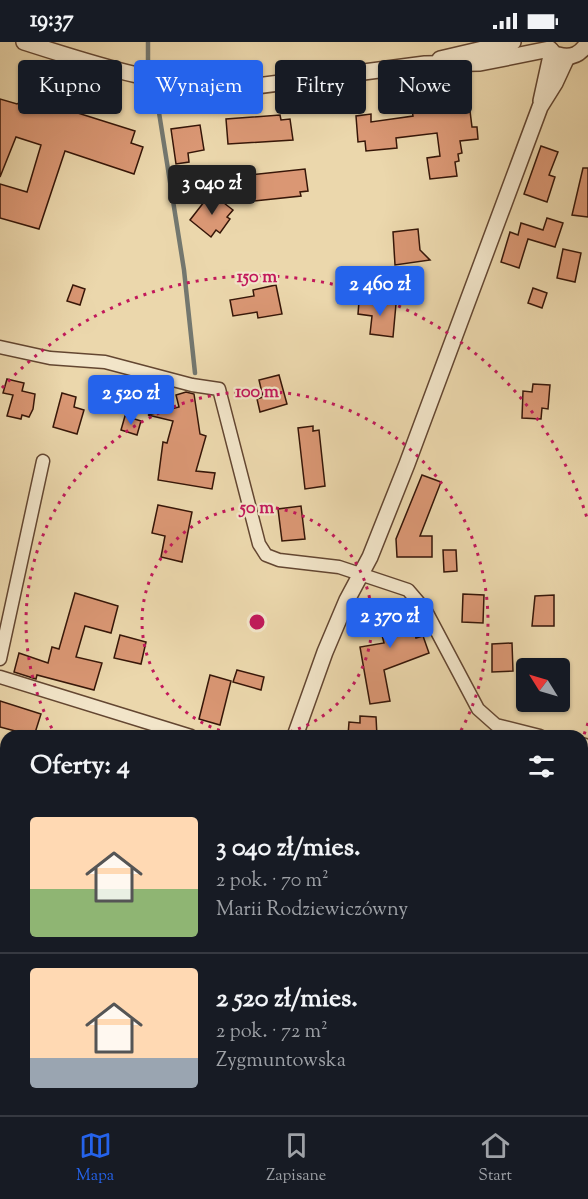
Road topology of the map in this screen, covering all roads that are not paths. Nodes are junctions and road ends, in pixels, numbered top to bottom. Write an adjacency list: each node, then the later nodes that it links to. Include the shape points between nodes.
1 (24, 42): 7 (street, via 127,74 215,88 252,87)
2 (513, 42): 5 (street)
3 (588, 42): 4 (street, via 580,53)
4 (554, 50): 6 (street); 10 (street, via 543,82 540,107 407,464)
5 (437, 60)
6 (472, 63)
7 (378, 70)
8 (0, 347): 10 (street, via 50,358 105,362 219,389 266,555)
9 (43, 461): 11 (street)
10 (361, 574): 14 (street); 15 (street, via 408,590 417,599 471,700 483,715)
11 (0, 659)
12 (0, 677): 13 (street)
13 (172, 730)
14 (297, 730)
15 (511, 730)

